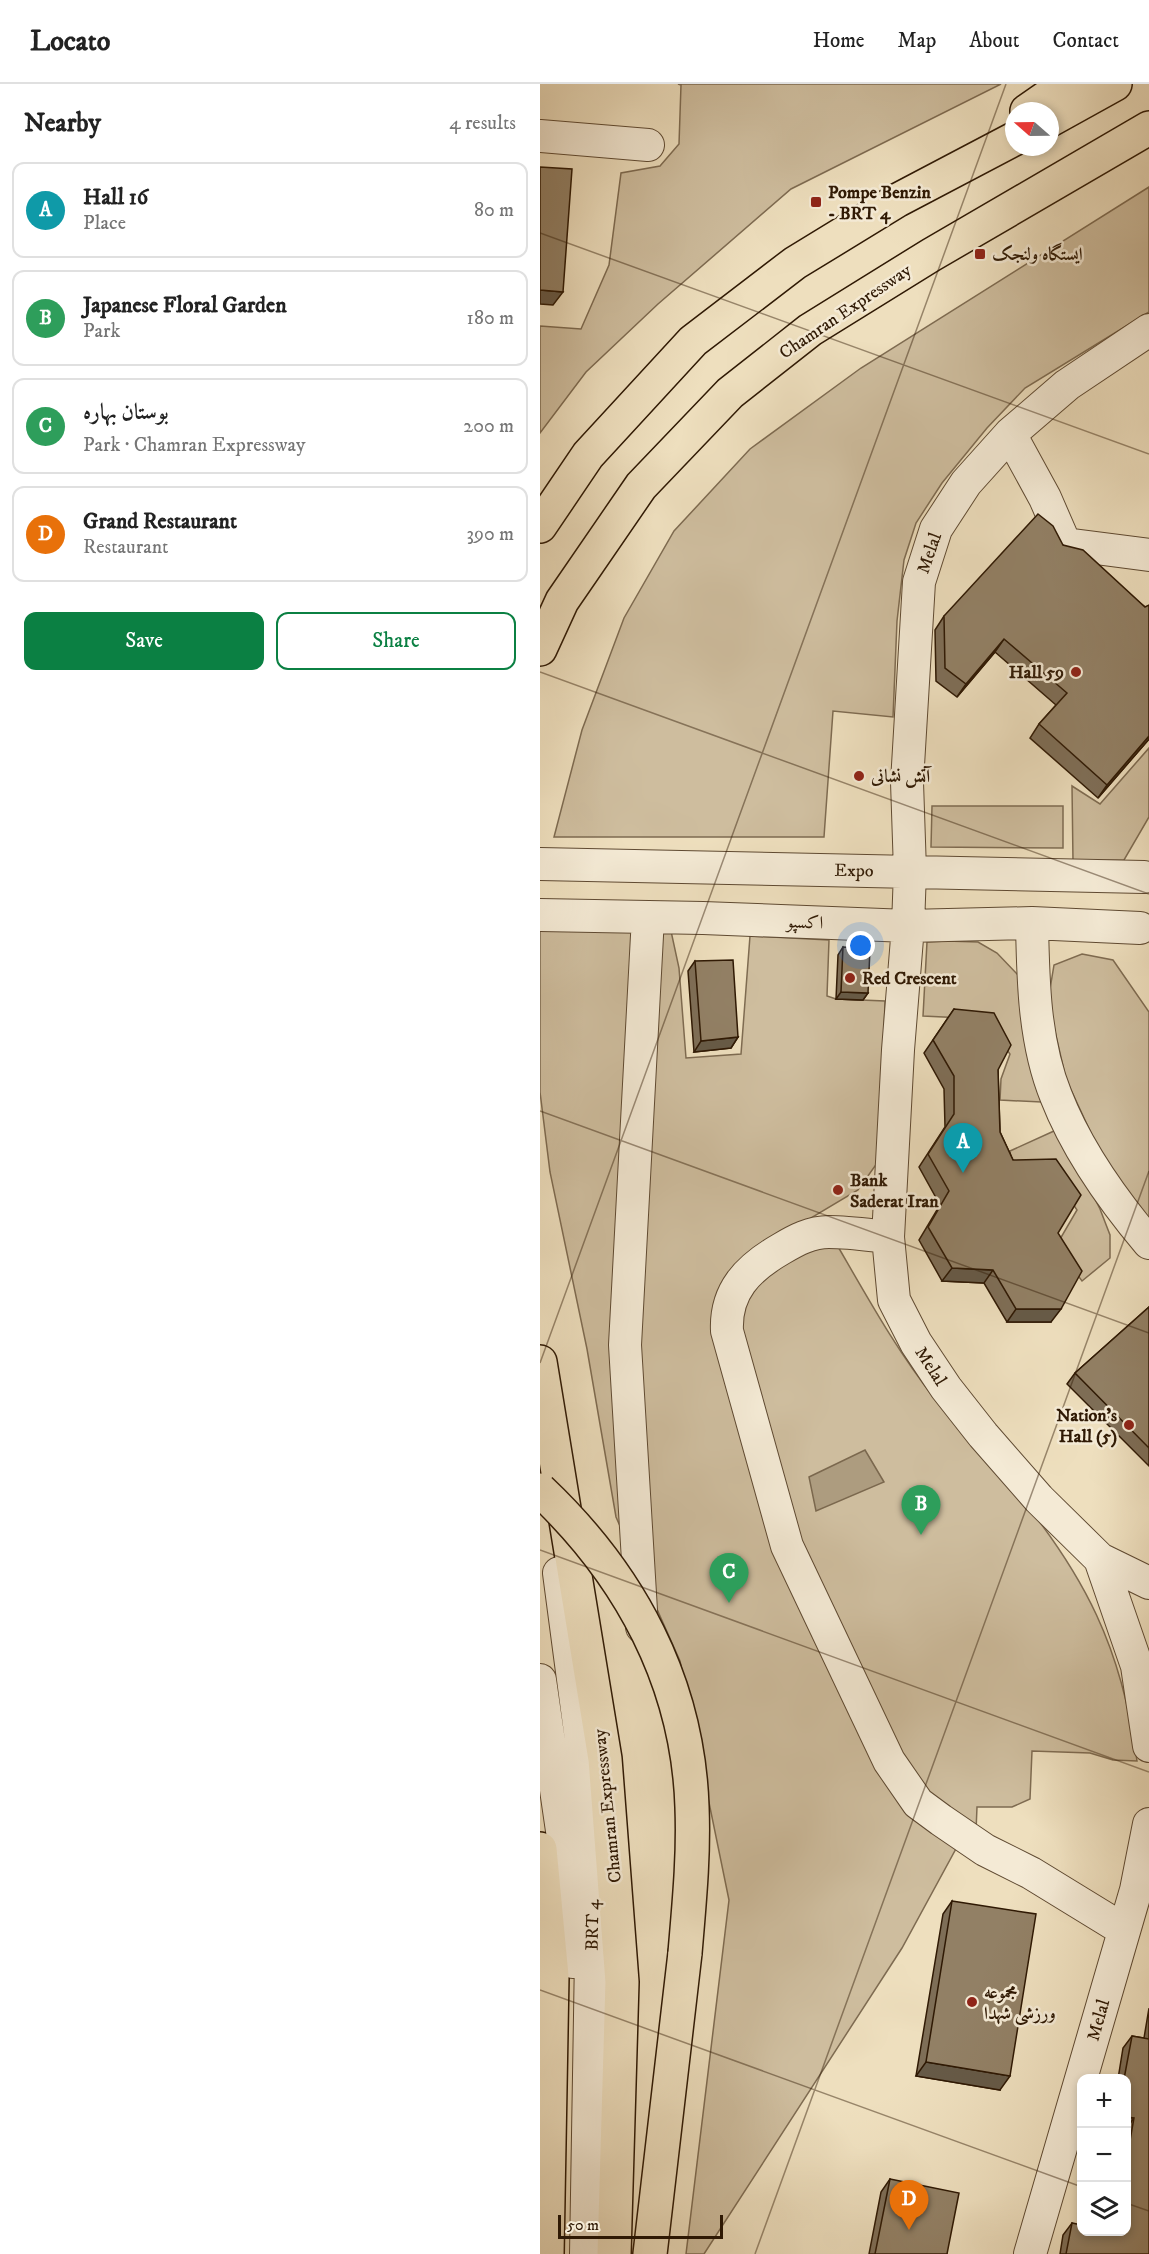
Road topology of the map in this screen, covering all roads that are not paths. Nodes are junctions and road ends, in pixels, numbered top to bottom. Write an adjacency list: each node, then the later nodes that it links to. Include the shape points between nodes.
1 (1066, 84): 3 (highway)
2 (1115, 84): 4 (highway)
3 (1040, 102)
4 (1059, 115)
5 (1005, 126): 10 (highway)
6 (1149, 128): 15 (highway, Chamran Expressway, via 810,330 730,393 641,486 562,601)
7 (540, 136): 9 (street)
8 (1005, 144): 10 (highway)
9 (648, 145)
10 (898, 200): 13 (highway, via 795,263 693,341 588,455)
11 (1149, 330): 12 (street, Melal, via 1067,385)
12 (1010, 434): 14 (street, via 1046,498 1065,544); 17 (street, Melal, via 966,483 936,529 919,582 907,782)
13 (540, 526)
14 (1149, 555)
15 (540, 649)
16 (551, 864): 17 (street, Expo)
17 (910, 871): 18 (street, Expo); 22 (street, Melal)
18 (1147, 872): 23 (street)
19 (551, 916): 20 (street, اکسپو)
20 (648, 917): 22 (street, اکسپو); 31 (street, via 625,1345)
21 (1032, 923): 22 (street); 23 (street); 25 (street, via 1033,974 1042,1044 1055,1094 1098,1177)
22 (908, 926): 24 (street, Melal)
23 (1144, 936)
24 (888, 1237): 29 (street, Melal, via 894,1300 916,1343 982,1435); 38 (street, via 828,1232 794,1241 750,1270 729,1304 727,1331 787,1546 889,1761 918,1803 985,1850 1031,1873)
25 (1149, 1243)
26 (540, 1362): 27 (highway, Chamran Expressway)
27 (557, 1456): 41 (street, BRT 4, via 549,1484 551,1515 585,1770 592,1897); 42 (highway, Chamran Expressway, via 605,1759 622,1982)
28 (540, 1490): 43 (highway, bridge, via 593,1545 627,1593 656,1644 682,1719 693,1806 691,1877)
29 (1100, 1559): 30 (street); 33 (street, Melal, via 1137,1666)
30 (1149, 1583)
31 (644, 1664)
32 (540, 1680): 40 (street, BRT 4, via 566,1858 577,2019)
33 (1149, 1746)
34 (1149, 1824): 37 (street, Melal)
35 (540, 1849): 36 (highway)
36 (542, 1882): 39 (highway, via 552,1976)
37 (1142, 1892): 38 (street, Melal)
38 (1124, 1930): 44 (street, Melal)
39 (547, 2254)
40 (573, 2254)
41 (586, 2254)
42 (614, 2254)
43 (650, 2254)
44 (1030, 2254)

